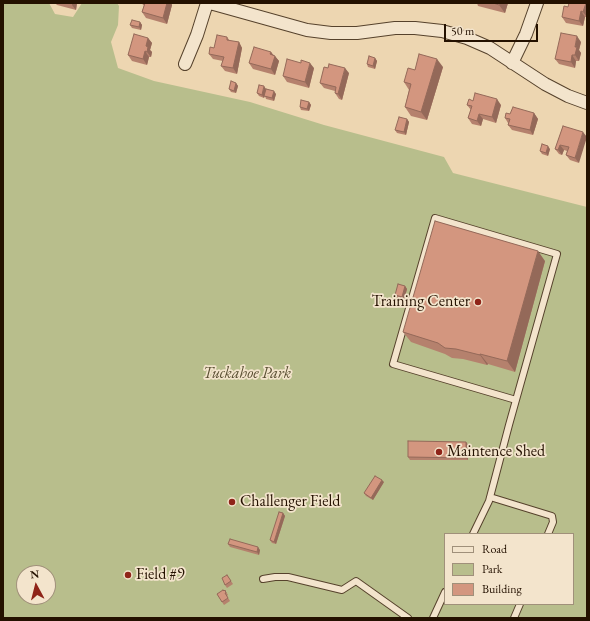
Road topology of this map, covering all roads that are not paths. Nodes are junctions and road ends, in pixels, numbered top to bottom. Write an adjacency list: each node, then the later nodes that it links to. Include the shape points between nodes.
1 (209, 3): 3 (street, via 307,30 331,33 357,33 395,28 442,31 490,48); 4 (street)
2 (537, 3): 3 (street)
3 (512, 63): 5 (street, via 568,96)
4 (185, 64)
5 (587, 103)
6 (516, 400): 6 (lane, via 558,254 436,218 393,364); 7 (lane)
7 (490, 497): 8 (lane); 9 (lane, via 552,516 553,522)
8 (473, 533)
9 (548, 533)
10 (263, 579): 13 (lane, via 288,577 342,590 356,581)
11 (444, 594): 14 (lane)
12 (520, 605): 15 (lane)
13 (408, 618)
14 (432, 618)
15 (514, 618)

